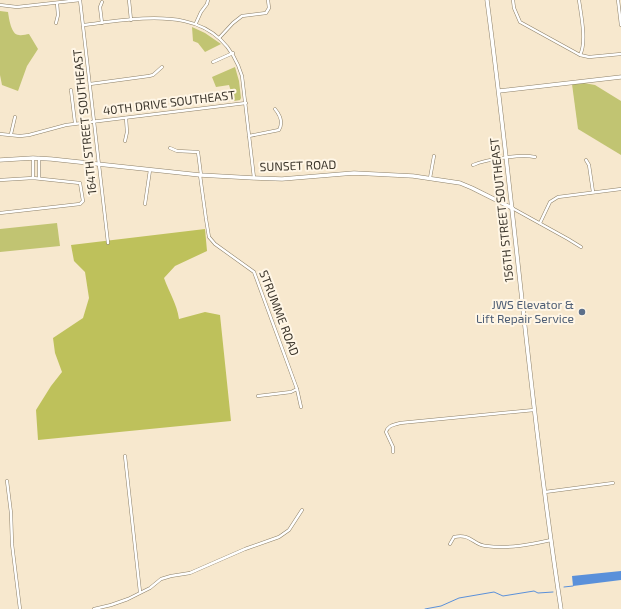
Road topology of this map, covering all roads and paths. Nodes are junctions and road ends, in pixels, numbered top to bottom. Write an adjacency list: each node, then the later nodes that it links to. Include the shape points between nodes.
1 (80, 0): 10 (street); 17 (street, 164TH STREET SOUTHEAST)
2 (128, 0): 12 (street)
3 (208, 0): 15 (street)
4 (268, 0): 18 (street, via 269,8 266,12 242,16)
5 (487, 0): 27 (street, 156TH STREET SOUTHEAST)
6 (513, 0): 21 (street, via 520,22)
7 (579, 0): 21 (street, via 583,42)
8 (618, 0): 16 (street)
9 (102, 2): 14 (street)
10 (57, 3): 11 (street, via 17,7); 13 (street)
11 (0, 5)
12 (131, 20): 14 (street); 15 (street, via 168,18)
13 (56, 23)
14 (102, 23): 17 (street)
15 (196, 23): 18 (street)
16 (621, 24)
17 (83, 25): 25 (street, 164TH STREET SOUTHEAST)
18 (220, 37): 19 (street)
19 (233, 53): 22 (street); 28 (street, via 242,76)
20 (621, 54): 21 (street, via 589,57)
21 (580, 55)
22 (213, 62)
23 (162, 68): 25 (street, via 149,76)
24 (621, 77): 27 (street)
25 (90, 84): 32 (street, 164TH STREET SOUTHEAST)
26 (71, 90): 33 (street)
27 (499, 91): 42 (street, 156TH STREET SOUTHEAST)
28 (246, 103): 31 (street, 40TH DRIVE SOUTHEAST); 36 (street)
29 (275, 109): 36 (street, via 280,114 279,130)
30 (15, 118): 35 (street)
31 (126, 118): 32 (street, 40TH DRIVE SOUTHEAST); 37 (street)
32 (94, 122): 33 (street, 40TH DRIVE SOUTHEAST); 46 (street, 164TH STREET SOUTHEAST)
33 (75, 124): 35 (street, 40TH DRIVE SOUTHEAST, via 29,135)
34 (0, 134): 35 (street, 40TH DRIVE SOUTHEAST)
35 (11, 134)
36 (250, 136): 52 (street)
37 (125, 141)
38 (170, 148): 49 (street, STRUMME ROAD, via 198,152)
39 (434, 156): 53 (street)
40 (33, 158): 41 (street, SUNSET ROAD); 44 (street, SUNSET ROAD); 50 (street)
41 (39, 158): 46 (street, SUNSET ROAD); 51 (street)
42 (506, 158): 43 (street); 47 (street); 58 (street, 156TH STREET SOUTHEAST)
43 (535, 158)
44 (0, 160)
45 (586, 160): 56 (street)
46 (99, 163): 48 (street, SUNSET ROAD); 61 (street, 164TH STREET SOUTHEAST)
47 (473, 164)
48 (150, 169): 49 (street, SUNSET ROAD); 57 (street)
49 (201, 175): 52 (street, SUNSET ROAD); 63 (street, STRUMME ROAD, via 210,237 215,244 254,272)
50 (33, 178): 51 (street); 54 (street)
51 (38, 178): 59 (street, via 80,183 83,201 80,204)
52 (254, 178): 53 (street, SUNSET ROAD, via 282,179 354,173)
53 (430, 178): 58 (street, SUNSET ROAD, via 460,183)
54 (0, 180)
55 (621, 189): 56 (street)
56 (593, 192): 60 (street, via 558,197 550,202)
57 (145, 204)
58 (512, 208): 60 (street, SUNSET ROAD); 66 (street, 156TH STREET SOUTHEAST)
59 (0, 212)
60 (540, 223): 62 (street, SUNSET ROAD)
61 (108, 242)
62 (581, 247)
63 (298, 389): 64 (street); 65 (street, STRUMME ROAD)
64 (258, 396)
65 (301, 407)
66 (534, 410): 67 (street, via 400,423 391,426 386,432); 71 (street, 156TH STREET SOUTHEAST)
67 (393, 452)
68 (125, 456): 75 (street)
69 (7, 481): 76 (street)
70 (613, 483): 71 (street)
71 (545, 492): 73 (street, 156TH STREET SOUTHEAST)
72 (302, 510): 75 (street, via 289,530 279,537 190,573 161,579)
73 (551, 540): 74 (street, via 507,547 484,546 465,536 456,536); 78 (street, 156TH STREET SOUTHEAST)
74 (450, 544)
75 (140, 592): 77 (street, via 128,599)
76 (20, 609)
77 (94, 609)
78 (560, 609)

